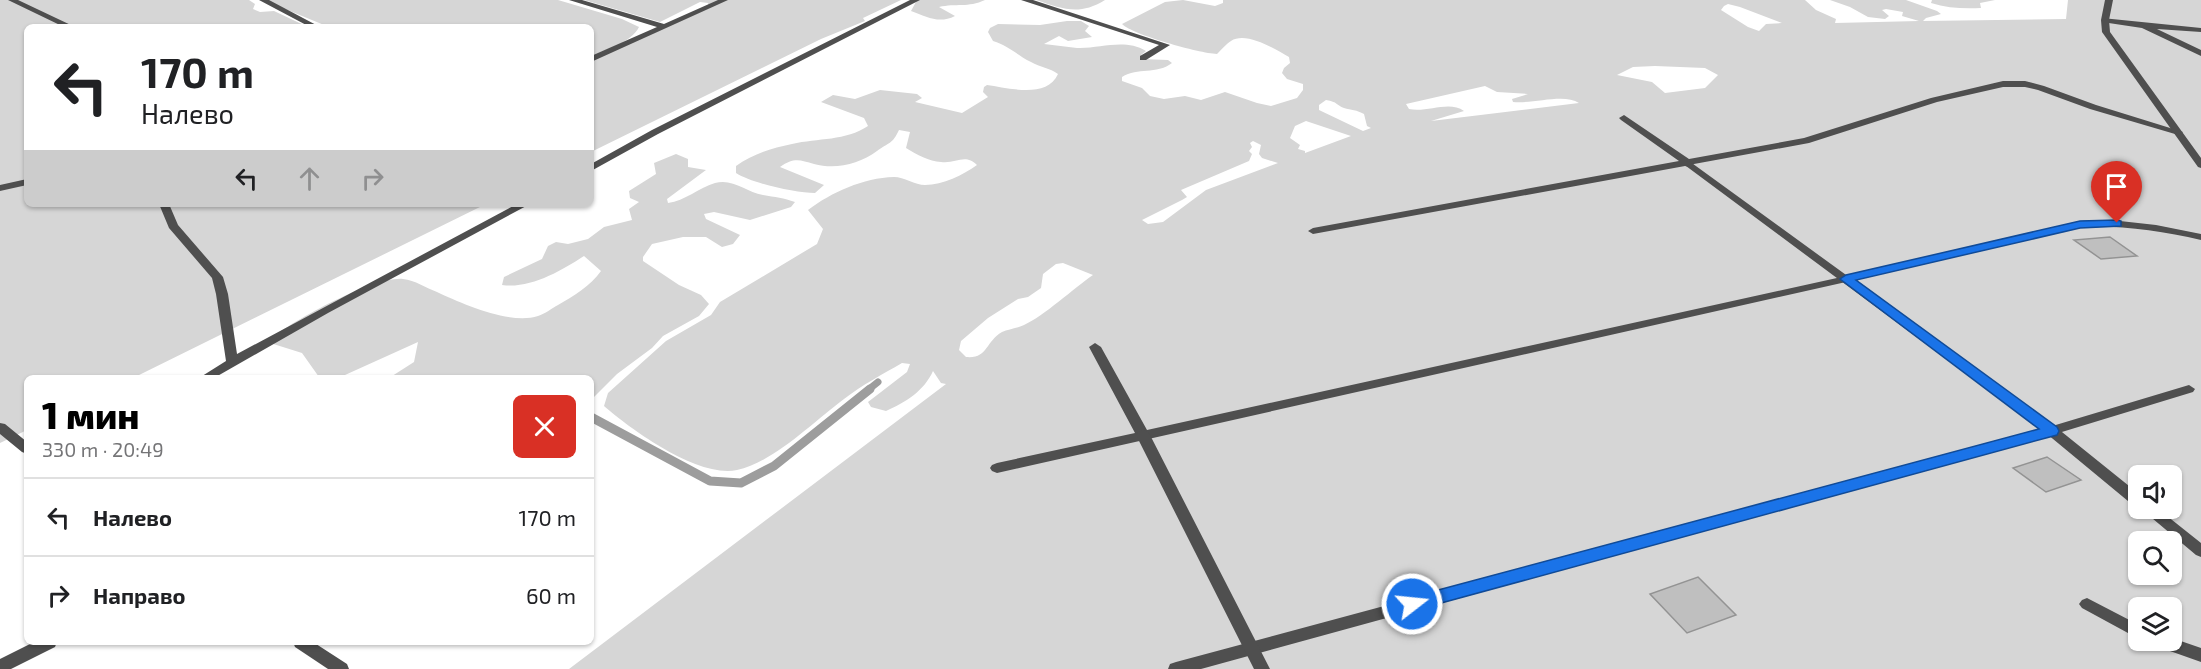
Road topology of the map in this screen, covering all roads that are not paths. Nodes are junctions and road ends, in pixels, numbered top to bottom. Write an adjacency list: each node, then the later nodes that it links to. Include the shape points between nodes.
1 (12, 0): 9 (street)
2 (263, 0): 10 (street)
3 (573, 0): 11 (street)
4 (724, 0): 11 (street)
5 (916, 0): 21 (street)
6 (1025, 0): 16 (street, via 1166,45)
7 (2109, 0): 8 (street)
8 (2105, 20): 12 (street); 18 (street, via 2106,32)
9 (64, 24)
10 (310, 24)
11 (664, 26): 15 (street)
12 (2143, 26): 13 (street); 14 (street)
13 (2201, 30)
14 (2201, 53)
15 (594, 58)
16 (1143, 58)
17 (1624, 118): 19 (street)
18 (2178, 132): 19 (street, via 2041,88 2003,84 1934,100 1806,141); 20 (street)
19 (1689, 164): 26 (street); 28 (street)
20 (2201, 165)
21 (594, 166)
22 (24, 183): 23 (street)
23 (0, 188)
24 (165, 207): 30 (street, via 173,226 216,277)
25 (519, 207): 30 (street)
26 (1313, 231)
27 (2201, 237): 28 (street, via 2129,224 2080,224)
28 (1846, 279): 34 (street); 35 (street)
29 (1095, 347): 35 (street)
30 (232, 362): 31 (street)
31 (210, 375)
32 (2189, 390): 34 (street)
33 (0, 427): 36 (street)
34 (2052, 431): 38 (street); 46 (street)
35 (1143, 435): 37 (street); 46 (street)
36 (24, 447)
37 (997, 468)
38 (2128, 493)
39 (2161, 519): 40 (street)
40 (2201, 551)
41 (2087, 604): 42 (street)
42 (2128, 627)
43 (43, 645): 48 (street)
44 (305, 645): 49 (street)
45 (2182, 648): 47 (street)
46 (1251, 649): 50 (street); 51 (street)
47 (2201, 655)
48 (0, 667)
49 (341, 669)
50 (1176, 669)
51 (1262, 669)

